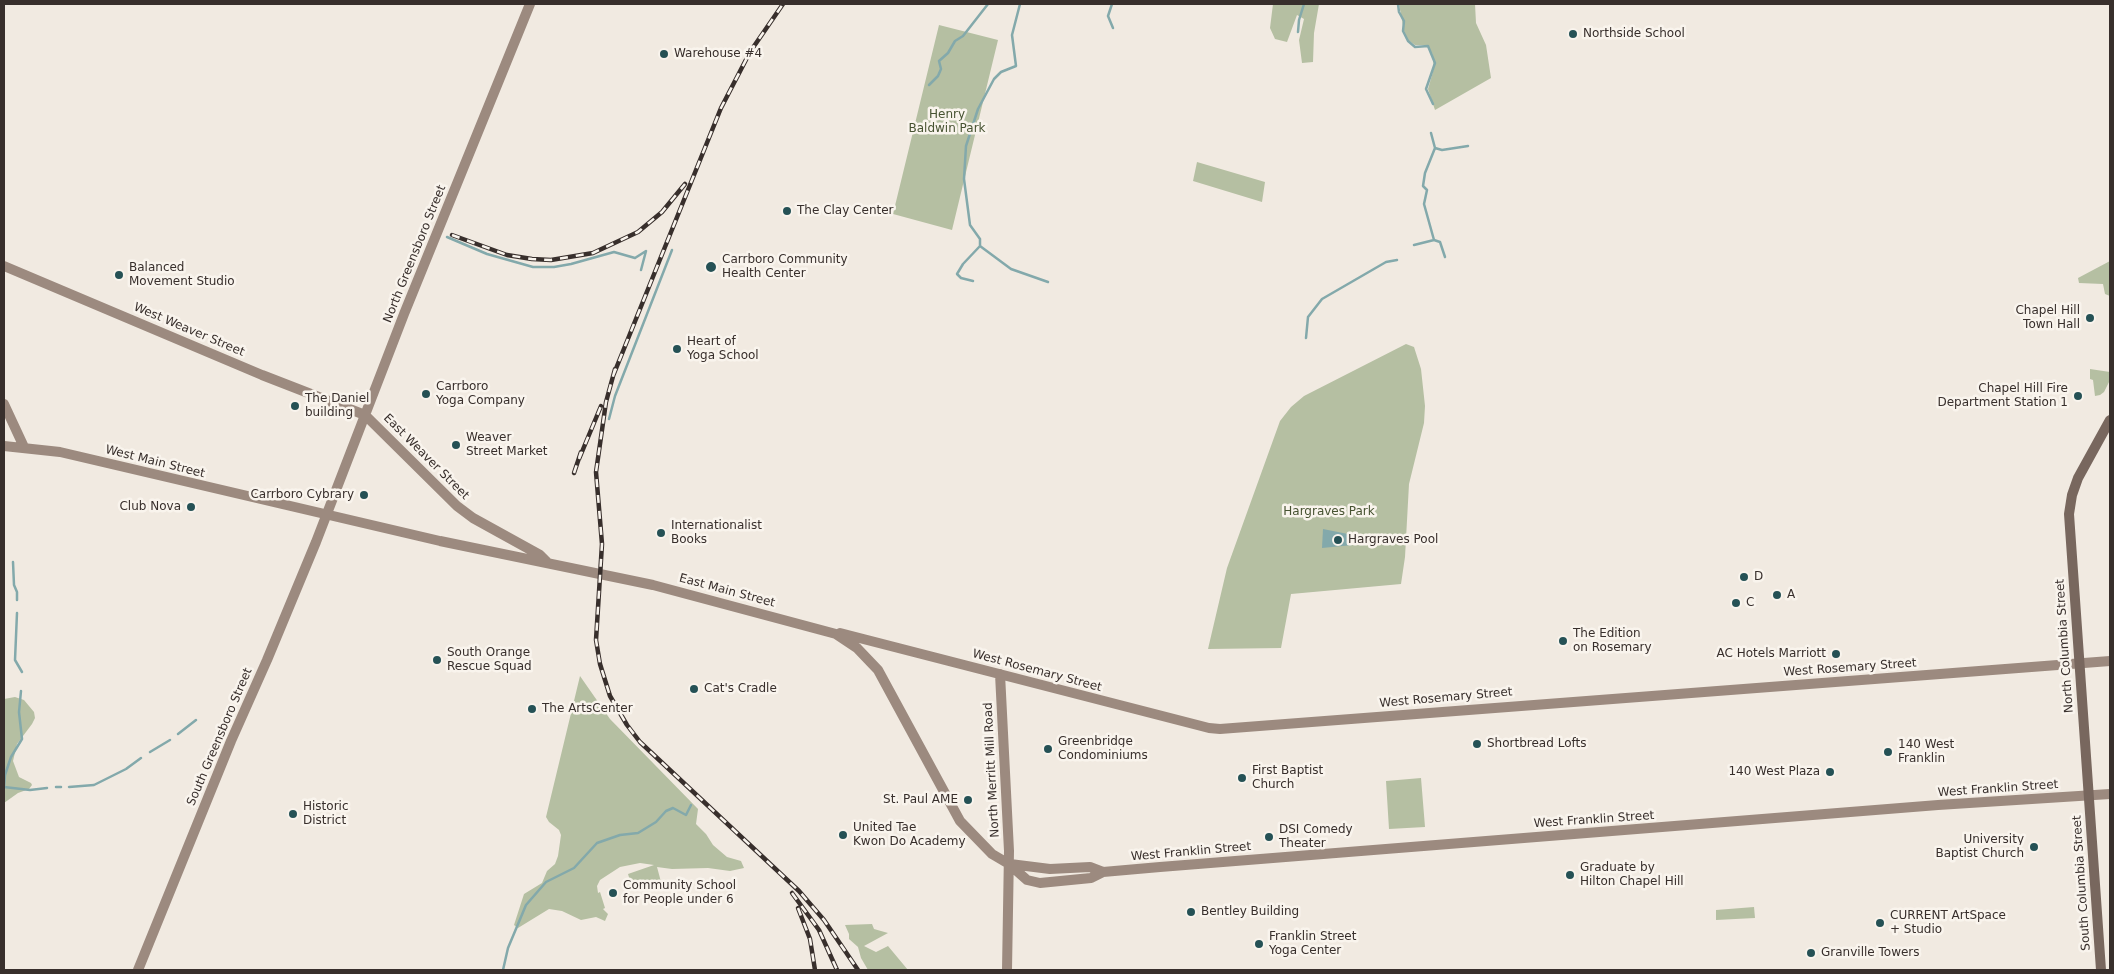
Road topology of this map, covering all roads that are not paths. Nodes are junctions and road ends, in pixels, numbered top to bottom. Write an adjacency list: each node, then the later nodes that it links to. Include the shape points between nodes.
1 (530, 4): 4 (main road, North Greensboro Street)
2 (4, 266): 4 (main road, West Weaver Street)
3 (4, 404): 7 (main road)
4 (364, 415): 8 (main road, North Greensboro Street); 9 (main road, East Weaver Street, via 457,506)
5 (2110, 420): 12 (main road, North Columbia Street, via 2078,478 2069,514)
6 (4, 446): 7 (main road, West Main Street)
7 (24, 447): 8 (main road, West Main Street, via 72,454)
8 (326, 514): 9 (main road, East Main Street); 17 (main road, South Greensboro Street)
9 (547, 562): 10 (main road, East Main Street, via 673,590)
10 (827, 630): 13 (main road, West Rosemary Street); 16 (main road, East Main Street, via 851,643 878,670 955,813 976,839)
11 (2110, 661): 12 (main road, West Rosemary Street)
12 (2079, 663): 13 (main road, West Rosemary Street, via 1220,730); 15 (main road, North Columbia Street)
13 (1000, 674): 16 (main road, North Merritt Mill Road)
14 (2110, 794): 15 (main road, West Franklin Street)
15 (2088, 795): 16 (main road, West Franklin Street, via 1103,872 1090,867 1050,869); 19 (main road, South Columbia Street)
16 (1008, 864): 18 (main road, North Merritt Mill Road)
17 (138, 970)
18 (1007, 970)
19 (2101, 970)

